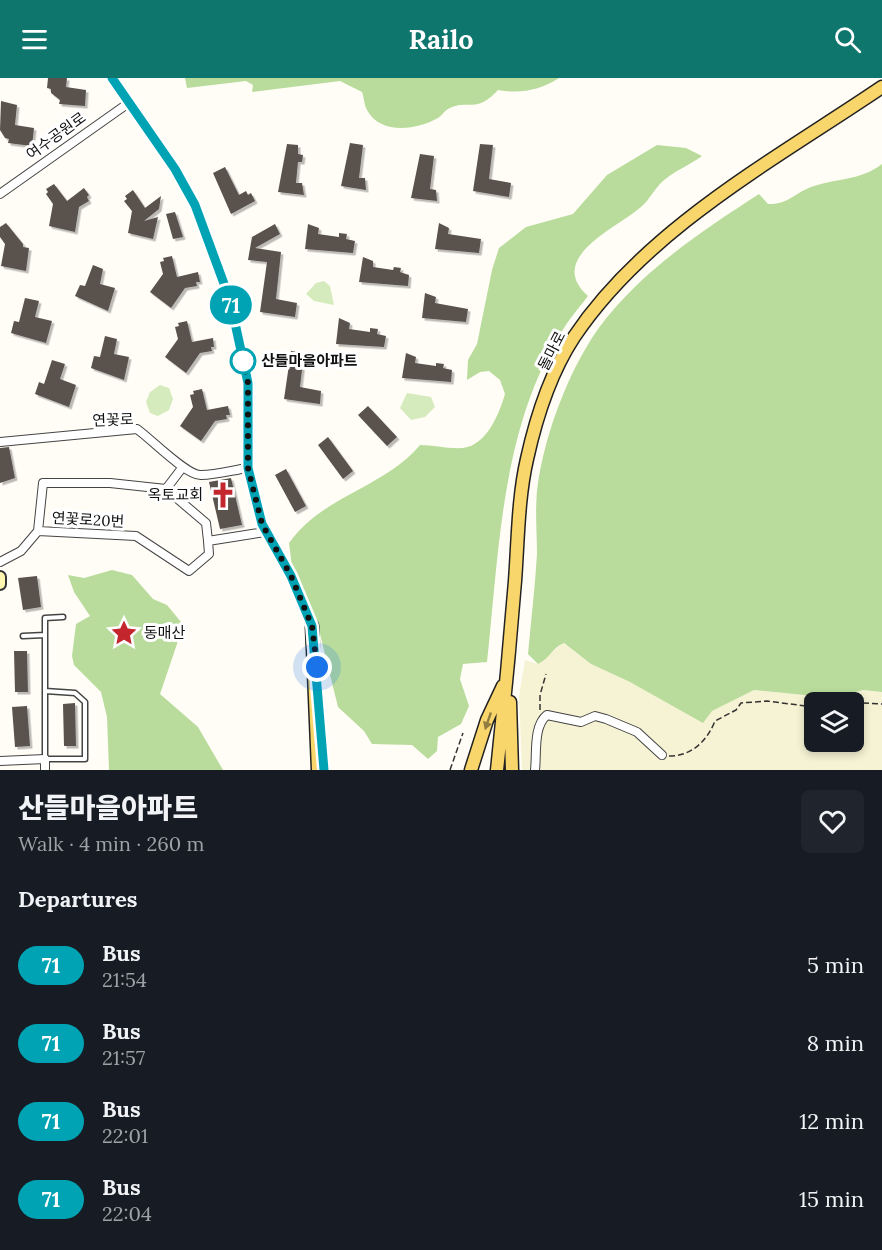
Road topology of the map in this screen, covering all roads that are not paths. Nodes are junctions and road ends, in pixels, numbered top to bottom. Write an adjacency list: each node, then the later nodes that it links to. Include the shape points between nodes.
1 (112, 78): 3 (street)
2 (882, 87): 19 (main road, 돌마로, via 673,231 607,294 574,338 545,400 526,460)
3 (130, 102): 4 (street, 여수공원로); 7 (street, via 195,205 230,300 248,383)
4 (0, 194)
5 (0, 442): 6 (street, 연꽃로, via 137,429)
6 (182, 468): 7 (street, via 199,476); 8 (street)
7 (248, 468): 10 (street)
8 (166, 489): 9 (street, 연꽃로20번, via 110,483 43,483); 11 (street, via 206,523)
9 (38, 531): 11 (street, 연꽃로20번, via 136,536 189,571 209,554); 12 (street, via 21,550)
10 (265, 532): 11 (street); 16 (street, via 291,576)
11 (208, 541)
12 (0, 562)
13 (0, 577): 14 (main road)
14 (0, 584)
15 (63, 617): 17 (lane, via 45,618)
16 (312, 626): 25 (main road); 26 (street)
17 (45, 635): 18 (lane); 20 (lane)
18 (23, 636)
19 (508, 674): 27 (main road, one-way to 27, via 487,720); 28 (main road, 돌마로); 29 (main road)
20 (45, 691): 22 (lane); 22 (lane, via 75,693 85,702 86,736 86,759)
21 (662, 755): 30 (street, via 637,732 606,719 595,716 580,722 547,715 541,720)
22 (45, 759): 23 (street); 24 (street)
23 (0, 761)
24 (45, 770)
25 (318, 770)
26 (324, 770)
27 (471, 770)
28 (496, 770)
29 (512, 770)
30 (535, 770)

